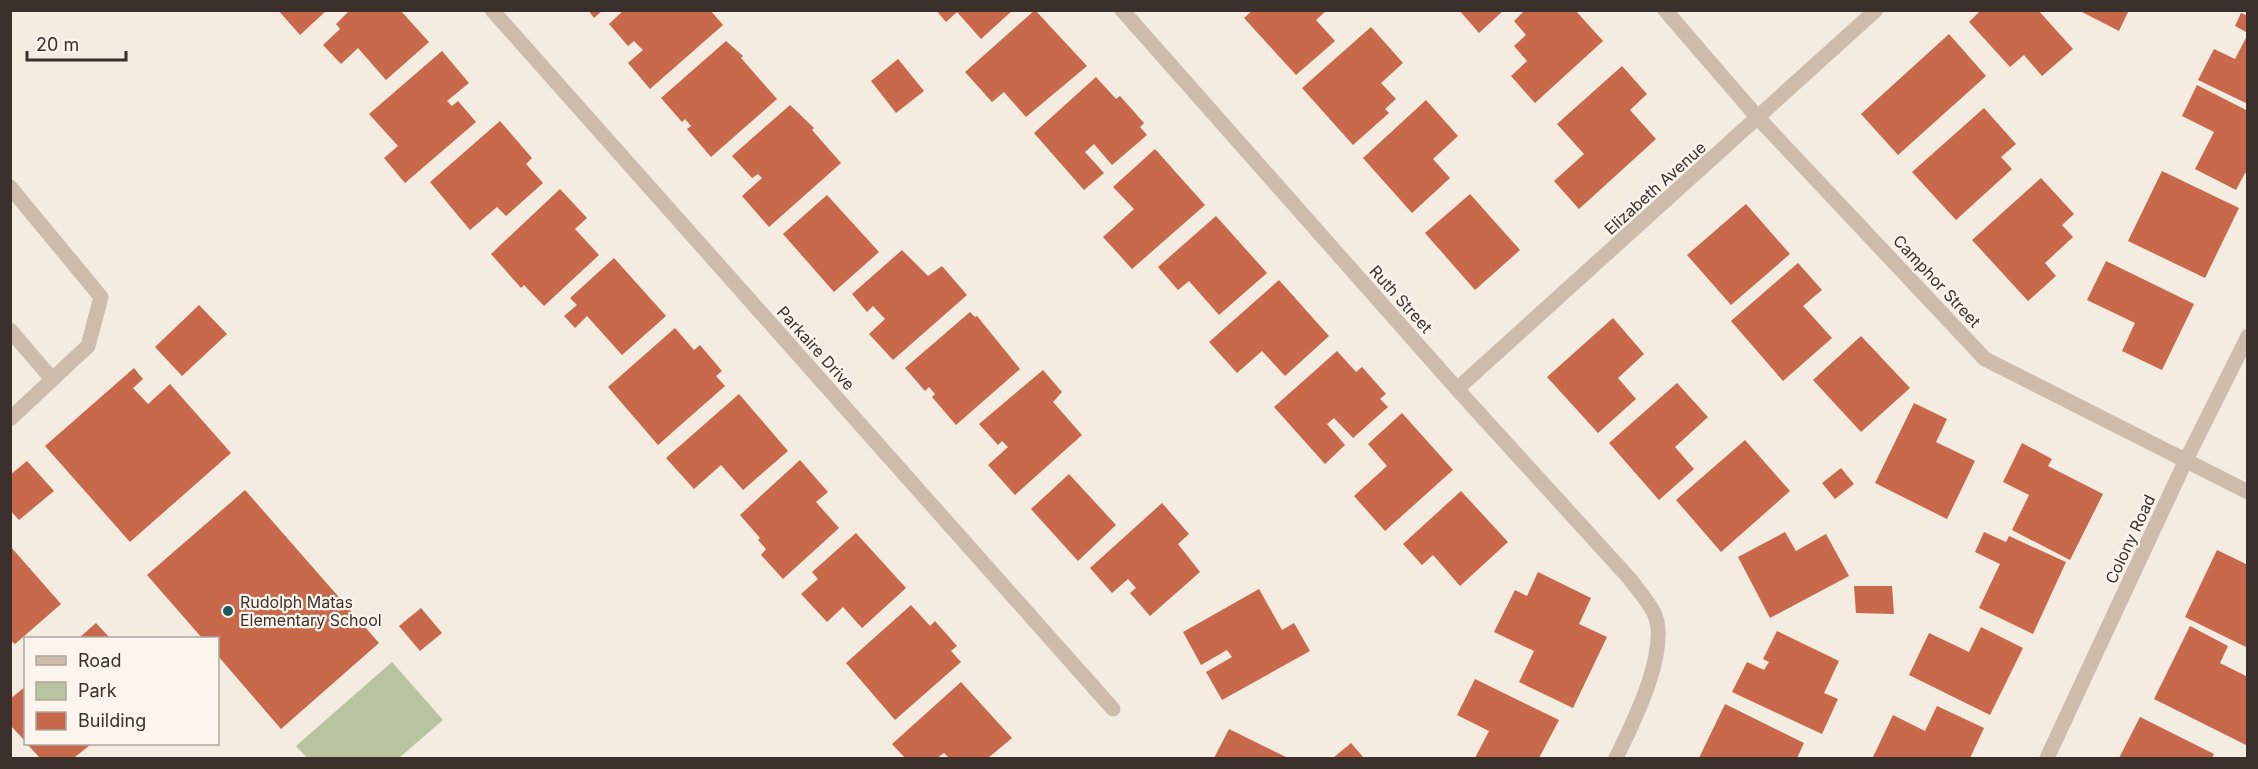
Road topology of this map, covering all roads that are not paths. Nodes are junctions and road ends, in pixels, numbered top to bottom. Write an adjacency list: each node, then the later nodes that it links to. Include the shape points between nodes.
1 (492, 10): 14 (street, Parkaire Drive)
2 (1122, 10): 10 (street, Ruth Street)
3 (1665, 10): 5 (street, Camphor Street)
4 (1876, 10): 5 (street, Elizabeth Avenue)
5 (1759, 118): 10 (street, Elizabeth Avenue); 12 (street, Camphor Street, via 1984,359)
6 (10, 187): 9 (street, via 101,297 88,346)
7 (10, 330): 9 (street)
8 (2247, 336): 12 (street, Colony Road)
9 (52, 380): 11 (street)
10 (1457, 389): 15 (street, Ruth Street, via 1630,579 1653,612 1657,635 1655,669)
11 (10, 419)
12 (2186, 460): 13 (street, Camphor Street); 16 (street, Colony Road)
13 (2247, 492)
14 (1113, 709)
15 (1616, 759)
16 (2047, 759)

